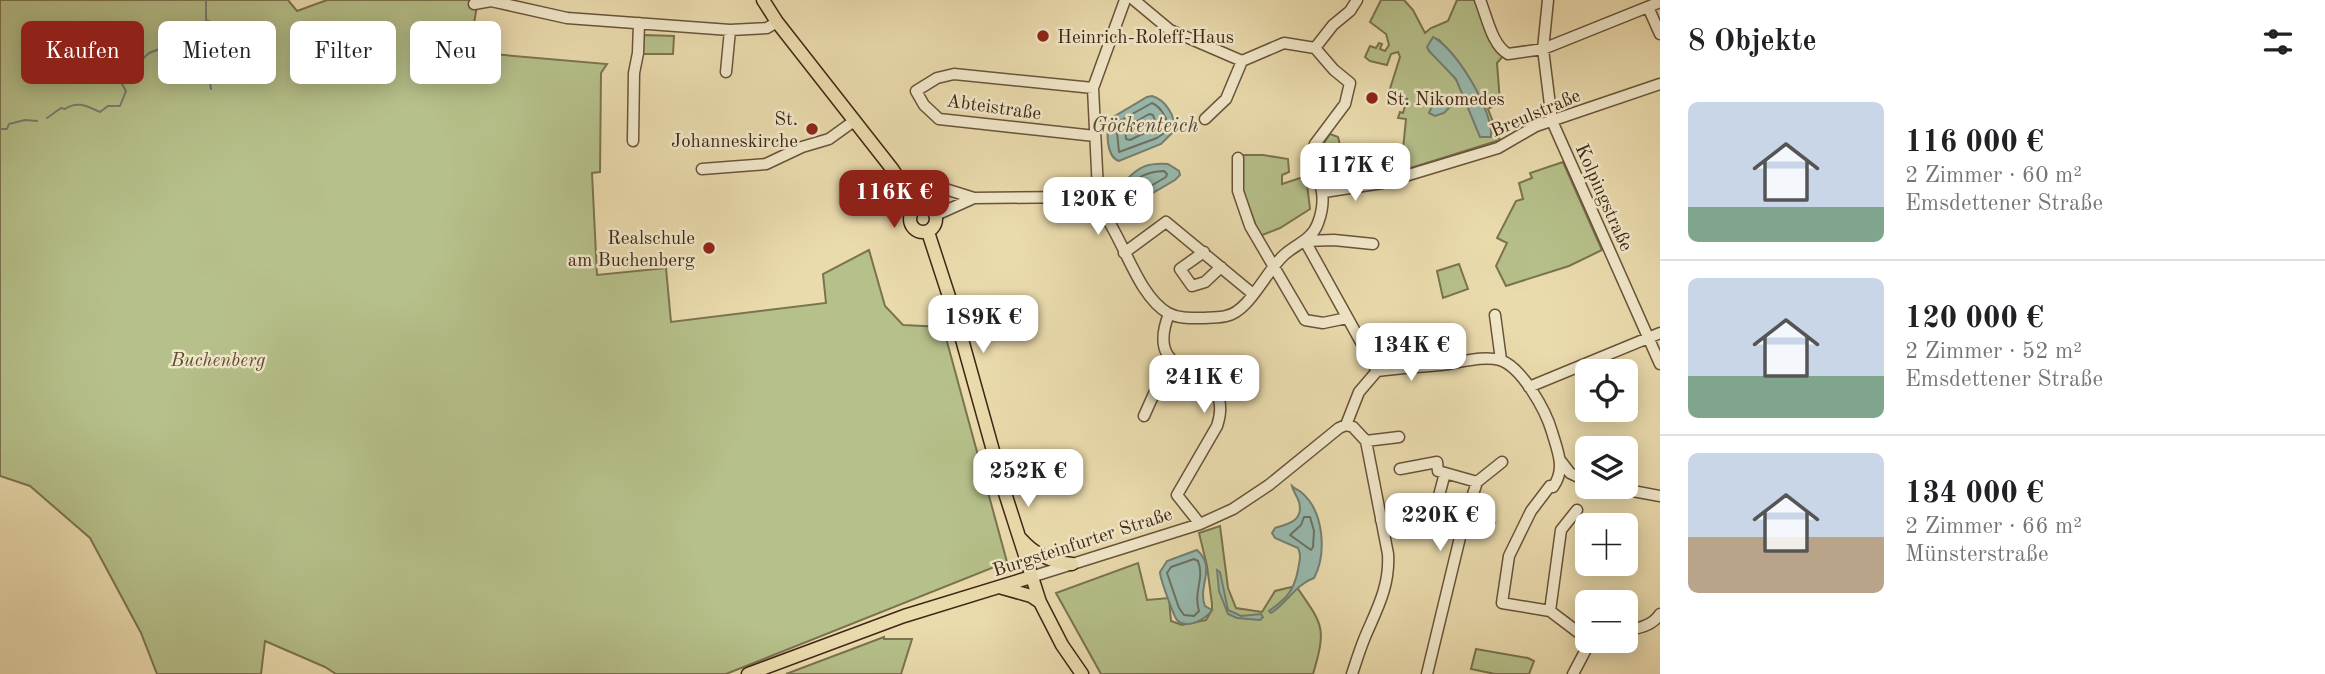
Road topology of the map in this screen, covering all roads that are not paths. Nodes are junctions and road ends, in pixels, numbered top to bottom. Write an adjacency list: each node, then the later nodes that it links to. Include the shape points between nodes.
1 (763, 0): 10 (main road)
2 (1125, 0): 19 (street)
3 (1134, 0): 16 (street, via 1170,30)
4 (1357, 0): 14 (street)
5 (1480, 0): 15 (street, via 1503,52)
6 (1548, 0): 15 (street, Kolpingstraße)
7 (1660, 2): 9 (street)
8 (474, 4): 11 (street, via 491,1 566,18)
9 (1648, 7): 13 (street); 15 (street)
10 (777, 22): 12 (street, via 767,28); 21 (main road)
11 (639, 23): 12 (street); 24 (street)
12 (730, 30): 17 (street)
13 (1660, 34)
14 (1315, 48): 16 (street, via 1284,43); 28 (street, via 1350,83 1345,104 1310,157)
15 (1544, 48): 22 (street, Kolpingstraße)
16 (1242, 61): 20 (street, via 1226,99)
17 (726, 72)
18 (1660, 84): 22 (street, Breulstraße)
19 (1093, 88): 23 (street); 23 (street, Abteistraße, via 954,74 916,91 939,119)
20 (1205, 119)
21 (854, 121): 26 (street, via 829,139 766,164); 31 (main road)
22 (1552, 121): 28 (street, Breulstraße, via 1498,148 1382,183); 45 (street, Kolpingstraße)
23 (1095, 136): 30 (street)
24 (633, 141)
25 (1238, 158): 38 (street, via 1238,191 1250,226)
26 (702, 169)
27 (923, 182): 29 (street)
28 (1324, 192): 34 (street, via 1317,225)
29 (974, 198): 30 (street, via 1075,195); 32 (street)
30 (1096, 202): 37 (street)
31 (917, 207): 32 (main road, via 928,206); 33 (main road, via 910,215 910,225 918,232)
32 (936, 215): 33 (main road)
33 (928, 232): 68 (main road)
34 (1305, 241): 35 (street); 38 (street); 43 (street)
35 (1373, 244)
36 (1204, 252): 37 (street, via 1166,222); 39 (street); 39 (street, via 1180,269 1192,286 1205,282)
37 (1124, 253): 41 (street, via 1158,307)
38 (1275, 265): 40 (street); 43 (street, via 1305,320 1323,323)
39 (1221, 267): 40 (street)
40 (1253, 294): 41 (street, via 1228,316 1182,318)
41 (1169, 314): 46 (street, via 1162,334)
42 (1495, 315): 47 (street)
43 (1347, 318): 49 (street)
44 (1660, 333): 45 (street)
45 (1649, 338): 48 (street, Kolpingstraße); 50 (street)
46 (1169, 360): 51 (street); 66 (street, via 1203,379 1219,402 1217,426 1177,495)
47 (1501, 360): 49 (street); 50 (street)
48 (1660, 364)
49 (1377, 371): 52 (street, via 1359,392)
50 (1529, 387): 55 (street, via 1550,424)
51 (1144, 416)
52 (1346, 425): 54 (street); 66 (street, Burgsteinfurter Straße, via 1269,485)
53 (1399, 437): 54 (street)
54 (1366, 441): 65 (street)
55 (1560, 460): 59 (street); 73 (street, via 1561,472 1531,511 1509,556 1502,603)
56 (1502, 462): 60 (street)
57 (1400, 469): 58 (street, via 1437,462 1438,471)
58 (1445, 473): 60 (street); 64 (street)
59 (1575, 475)
60 (1477, 482): 67 (street)
61 (1638, 492): 62 (street)
62 (1660, 496)
63 (1577, 510): 73 (street, via 1561,530)
64 (1433, 518): 65 (street, via 1412,513); 67 (street)
65 (1381, 520): 80 (street, via 1389,570 1384,596)
66 (1200, 524): 69 (street, Burgsteinfurter Straße)
67 (1463, 525): 81 (street)
68 (1020, 538): 69 (main road, via 1042,557); 70 (main road)
69 (1072, 564): 70 (street, Burgsteinfurter Straße)
70 (1031, 577): 71 (main road, Burgsteinfurter Straße); 72 (main road)
71 (999, 587): 72 (main road); 78 (main road, Burgsteinfurter Straße, via 904,616)
72 (1040, 602): 79 (main road)
73 (1550, 611): 76 (street)
74 (1660, 614): 75 (street)
75 (1638, 629)
76 (1575, 630)
77 (1583, 653): 82 (street)
78 (748, 674)
79 (1082, 674)
80 (1352, 674)
81 (1427, 674)
82 (1573, 674)

